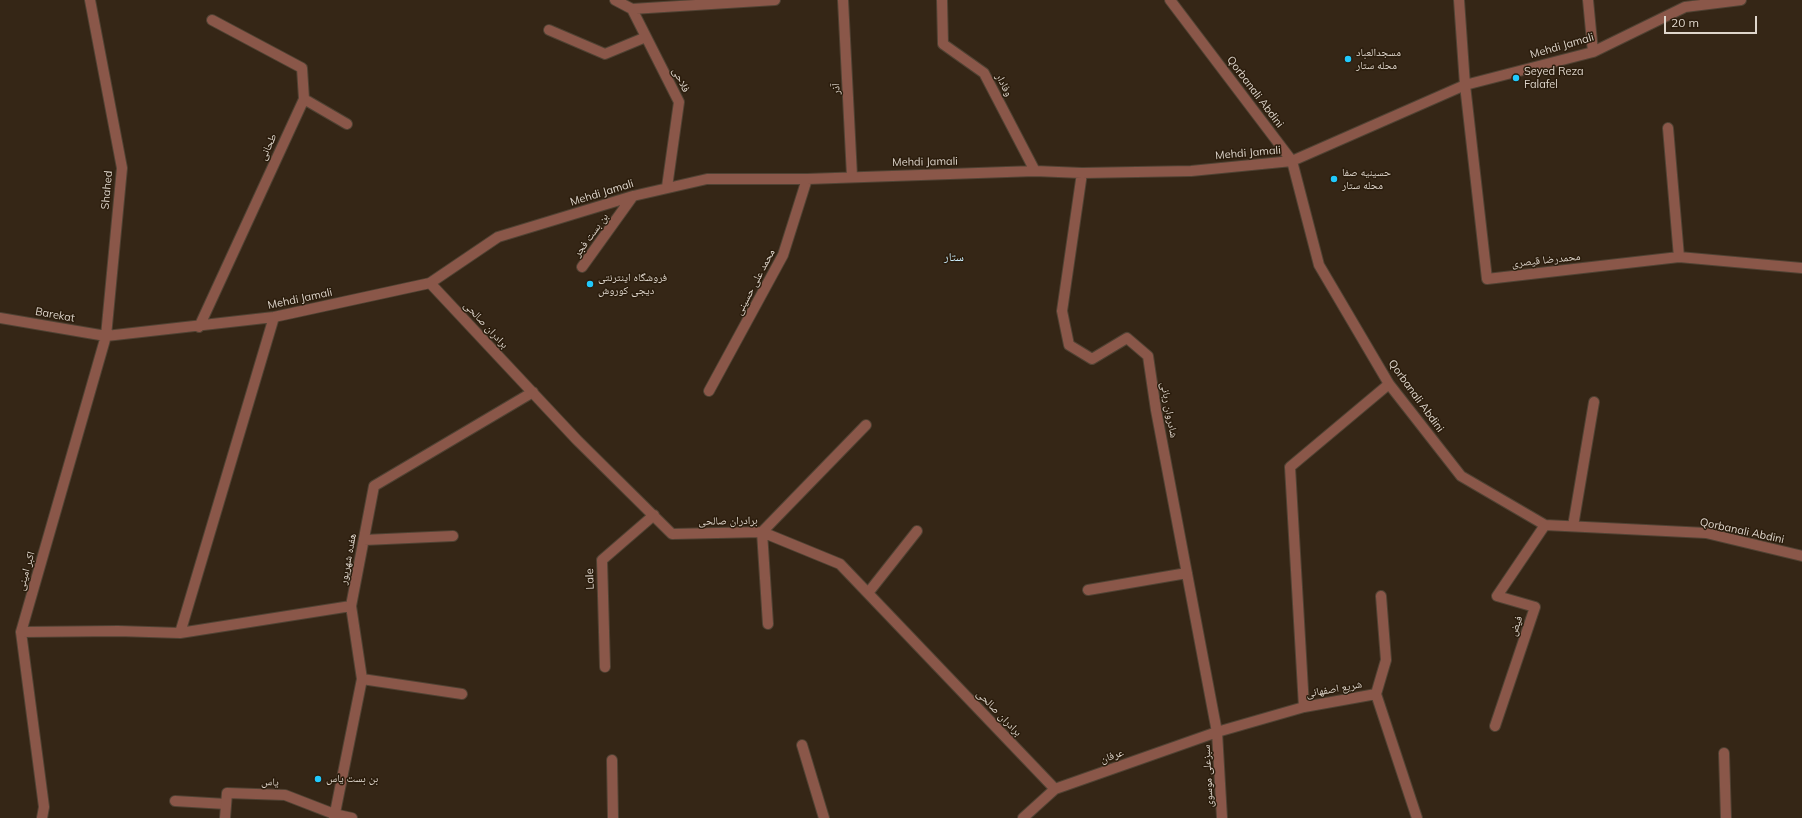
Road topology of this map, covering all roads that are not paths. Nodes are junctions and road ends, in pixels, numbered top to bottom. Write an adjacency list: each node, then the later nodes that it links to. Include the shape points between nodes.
1 (90, 0): 33 (street, Shahed, via 122,168)
2 (615, 0): 10 (street)
3 (775, 0): 10 (street)
4 (843, 0): 22 (street, آذر)
5 (942, 0): 20 (street, وفادار, via 943,44 984,73)
6 (1170, 0): 19 (street, Qorbanali Abdini)
7 (1459, 0): 15 (street)
8 (1588, 0): 14 (street)
9 (1741, 0): 14 (street, Mehdi Jamali, via 1685,7)
10 (632, 9): 13 (street, فلاحی)
11 (212, 20): 16 (street, طحانی, via 302,68)
12 (549, 30): 13 (street, via 604,54)
13 (646, 37): 24 (street, فلاحی, via 679,102)
14 (1593, 52): 15 (street, Mehdi Jamali)
15 (1465, 85): 19 (street, Mehdi Jamali); 26 (street, محمدرضا قیصری, via 1487,279)
16 (304, 99): 17 (street); 32 (street, طحانی)
17 (347, 124)
18 (1668, 128): 26 (street)
19 (1292, 161): 21 (street, Mehdi Jamali, via 1191,171); 34 (street, Qorbanali Abdini, via 1319,265)
20 (1035, 171): 21 (street, Mehdi Jamali); 22 (street, Mehdi Jamali)
21 (1082, 173): 47 (street, شادروان ربانی, via 1062,311 1069,345 1092,359 1127,338 1148,356)
22 (852, 176): 23 (street, Mehdi Jamali)
23 (807, 179): 24 (street, Mehdi Jamali, via 707,179); 35 (street, محمد علی حسینی, via 784,255)
24 (667, 187): 25 (street, Mehdi Jamali)
25 (633, 196): 27 (street, بن بست فجر); 29 (street, Mehdi Jamali, via 498,237)
26 (1679, 257): 28 (street, محمدرضا قیصری)
27 (582, 268)
28 (1802, 268)
29 (430, 283): 30 (street, Mehdi Jamali); 36 (street, برادران صالحی)
30 (274, 317): 32 (street, Mehdi Jamali); 54 (street)
31 (0, 318): 33 (street, Barekat)
32 (199, 327): 33 (street, Mehdi Jamali)
33 (106, 336): 53 (street, اکبر امینی)
34 (1389, 384): 40 (street, Qorbanali Abdini, via 1461,476); 59 (street, via 1290,467)
35 (709, 391)
36 (533, 392): 39 (street, برادران صالحی, via 577,440); 45 (street, هفده شهریور, via 374,486)
37 (1594, 402): 41 (street)
38 (866, 425): 43 (street)
39 (654, 515): 43 (street, برادران صالحی, via 672,534); 55 (street, Lale, via 602,560)
40 (1545, 525): 41 (street, Qorbanali Abdini); 60 (street, فیض, via 1497,596 1535,606)
41 (1573, 526): 46 (street, Qorbanali Abdini, via 1706,533)
42 (917, 531): 49 (street)
43 (762, 532): 49 (street, برادران صالحی, via 840,564); 52 (street)
44 (453, 536): 45 (street)
45 (364, 540): 51 (street, هفده شهریور)
46 (1802, 556)
47 (1187, 573): 48 (street); 61 (street, شادروان ربانی)
48 (1088, 590)
49 (868, 593): 65 (street, برادران صالحی)
50 (1381, 596): 58 (street, via 1386,660)
51 (351, 606): 54 (street); 56 (street, هفده شهریور)
52 (768, 624)
53 (21, 632): 54 (street); 69 (street, اکبر امینی, via 44,807)
54 (180, 633)
55 (605, 667)
56 (362, 679): 57 (street); 68 (street, هفده شهریور)
57 (462, 694)
58 (1376, 694): 59 (street, شریع اصفهانی); 76 (street, شریع اصفهانی)
59 (1304, 706): 61 (street, شریع اصفهانی)
60 (1495, 726)
61 (1217, 732): 65 (street, عرفان); 75 (street, سبزعلی موسوی)
62 (802, 745): 73 (street)
63 (1724, 753): 77 (street)
64 (612, 760): 72 (street)
65 (1055, 789): 74 (street, عرفان)
66 (175, 801): 67 (street)
67 (226, 804): 68 (street, یاس, via 227,792 285,795); 70 (street)
68 (334, 816): 71 (street)
69 (42, 818)
70 (225, 818)
71 (352, 818)
72 (613, 818)
73 (824, 818)
74 (1023, 818)
75 (1222, 818)
76 (1417, 818)
77 (1726, 818)

